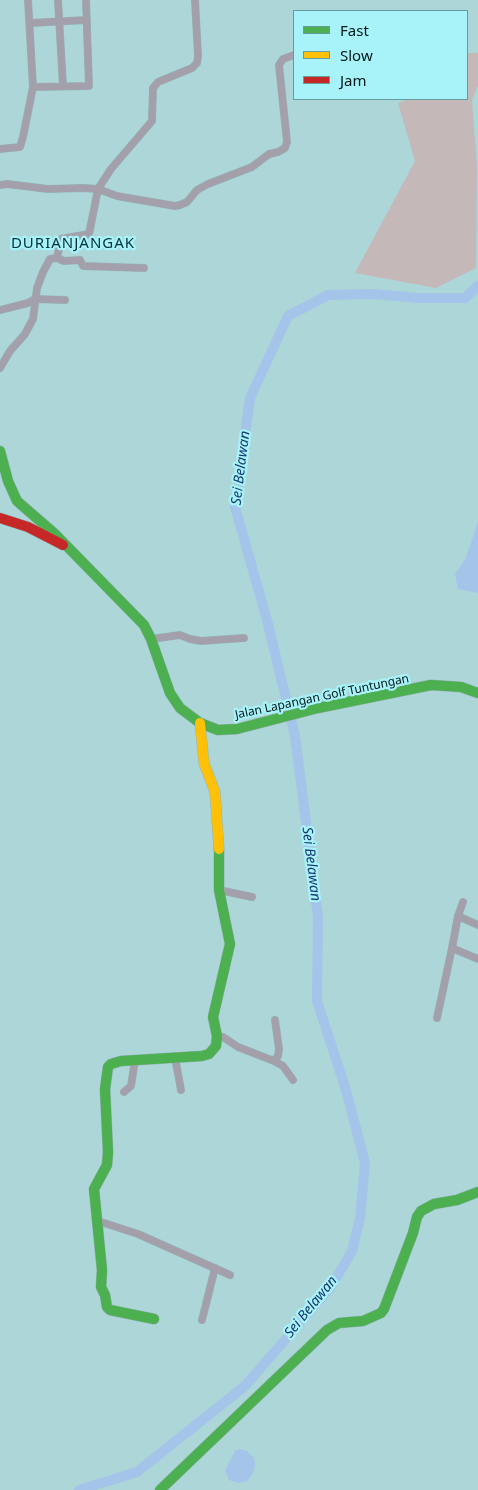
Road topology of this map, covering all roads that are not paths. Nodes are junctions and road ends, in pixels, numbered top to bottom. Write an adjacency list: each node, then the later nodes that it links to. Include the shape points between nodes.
1 (28, 0): 7 (street)
2 (58, 0): 6 (street)
3 (86, 0): 5 (street)
4 (195, 0): 13 (street, via 197,63 158,82 153,88 152,121 111,169)
5 (87, 20): 6 (street); 9 (street, via 89,86)
6 (60, 22): 7 (street); 9 (street)
7 (30, 23): 10 (street)
8 (293, 55): 13 (street, via 283,59 279,65 285,148 269,154 252,167 208,184 180,205)
9 (63, 86): 10 (street)
10 (32, 87): 11 (street, via 21,145)
11 (0, 149)
12 (0, 185): 13 (street)
13 (98, 190): 14 (street, via 89,234 61,239)
14 (57, 258): 15 (street, via 80,260 83,266); 16 (street, via 48,261)
15 (144, 268)
16 (35, 299): 17 (street); 18 (street); 19 (street, via 32,319 25,334)
17 (65, 300)
18 (0, 310)
19 (0, 368)
20 (0, 451): 22 (street, via 17,501)
21 (0, 518): 22 (street, Jalan Lapangan Golf Tuntungan, via 28,527)
22 (65, 546): 24 (street, Jalan Lapangan Golf Tuntungan, via 139,620)
23 (244, 638): 24 (street, via 201,641 181,634)
24 (151, 640): 26 (street, Jalan Lapangan Golf Tuntungan, via 170,693 180,708)
25 (478, 693): 26 (street, Jalan Lapangan Golf Tuntungan, via 439,684 224,730)
26 (200, 724): 27 (street, via 204,763 215,792)
27 (219, 890): 28 (street); 36 (street, via 230,948 213,1017)
28 (252, 897)
29 (463, 902): 30 (street)
30 (458, 916): 31 (street); 32 (street)
31 (478, 925)
32 (452, 948): 33 (street); 34 (street)
33 (478, 959)
34 (437, 1018)
35 (275, 1020): 39 (street, via 278,1056)
36 (217, 1036): 37 (street, via 216,1046 208,1054); 39 (street)
37 (175, 1057): 38 (street); 41 (street)
38 (135, 1060): 42 (street, via 131,1086); 44 (street, via 111,1064 106,1075 108,1152 107,1165 94,1189)
39 (274, 1061): 40 (street, via 283,1066)
40 (293, 1080)
41 (181, 1090)
42 (124, 1092)
43 (478, 1192): 49 (street, via 434,1204 422,1211 384,1309 363,1321 339,1322 327,1330)
44 (98, 1221): 45 (street, via 138,1234); 47 (street, via 101,1288 107,1307)
45 (215, 1268): 46 (street); 48 (street)
46 (230, 1276)
47 (154, 1319)
48 (202, 1320)
49 (160, 1490)

